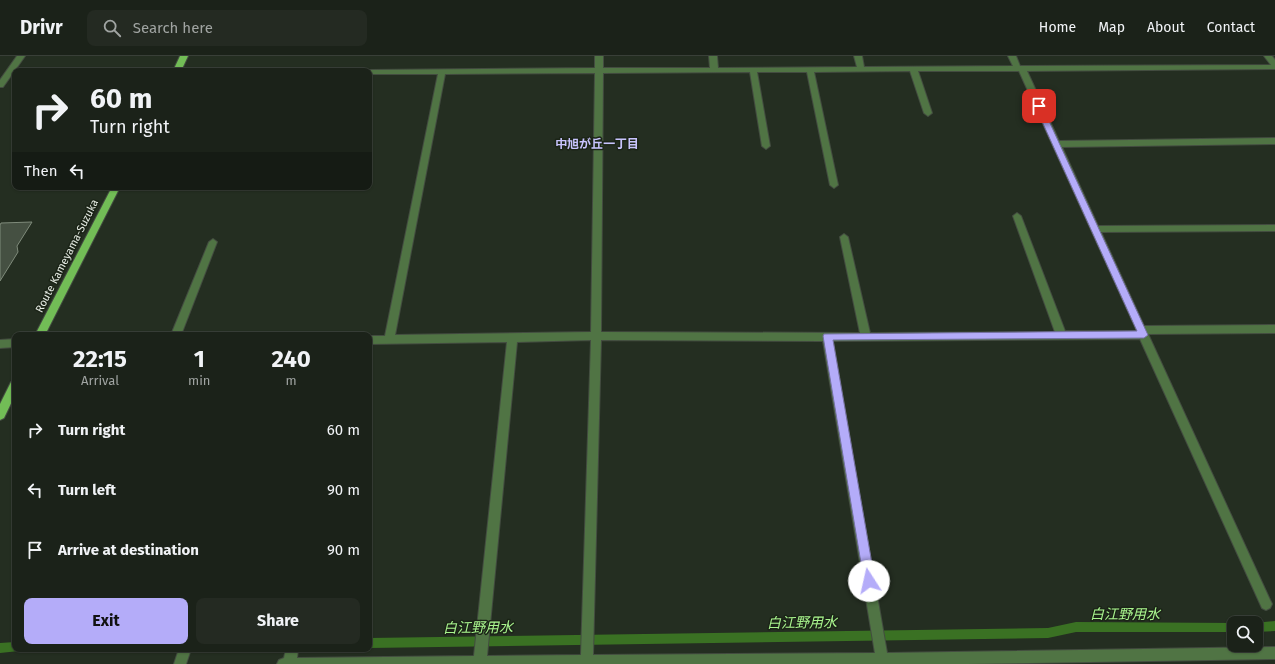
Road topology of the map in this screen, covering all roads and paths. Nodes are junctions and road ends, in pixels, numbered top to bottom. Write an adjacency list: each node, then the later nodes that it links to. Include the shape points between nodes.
1 (21, 56): 9 (street)
2 (184, 56): 10 (main road)
3 (599, 56): 18 (street)
4 (713, 56): 14 (street)
5 (858, 56): 11 (street)
6 (1012, 56): 13 (street)
7 (1268, 56): 8 (street)
8 (1275, 66): 13 (street)
9 (12, 68)
10 (178, 68)
11 (861, 69): 12 (street); 16 (street)
12 (913, 69): 13 (street); 22 (street)
13 (1020, 69): 24 (street)
14 (714, 70): 15 (street); 18 (street)
15 (753, 70): 16 (street); 25 (street)
16 (810, 70): 26 (street)
17 (442, 71): 18 (street); 19 (street); 43 (street)
18 (598, 71): 38 (street)
19 (372, 72)
20 (7, 75): 21 (street)
21 (0, 85)
22 (928, 113)
23 (1275, 141): 24 (street)
24 (1056, 144): 30 (street)
25 (766, 146)
26 (834, 185)
27 (114, 190): 34 (main road, Route Kameyama-Suzuka)
28 (1017, 216): 37 (street)
29 (1275, 228): 30 (street)
30 (1095, 229): 36 (street)
31 (844, 237): 40 (street)
32 (213, 242): 35 (street)
33 (1275, 329): 36 (street)
34 (42, 332)
35 (177, 332)
36 (1142, 332): 37 (street); 48 (street)
37 (1061, 335): 40 (street)
38 (596, 336): 39 (street); 41 (street); 50 (street)
39 (828, 336): 40 (street); 53 (street)
40 (866, 337)
41 (512, 338): 43 (street); 51 (street)
42 (372, 340): 43 (street)
43 (389, 340)
44 (12, 343): 45 (street)
45 (0, 344)
46 (12, 391): 47 (main road)
47 (0, 415)
48 (1266, 604)
49 (1275, 653): 54 (street)
50 (587, 656): 51 (street); 53 (street)
51 (480, 657): 52 (street)
52 (289, 658)
53 (882, 659): 54 (street)
54 (952, 661)

